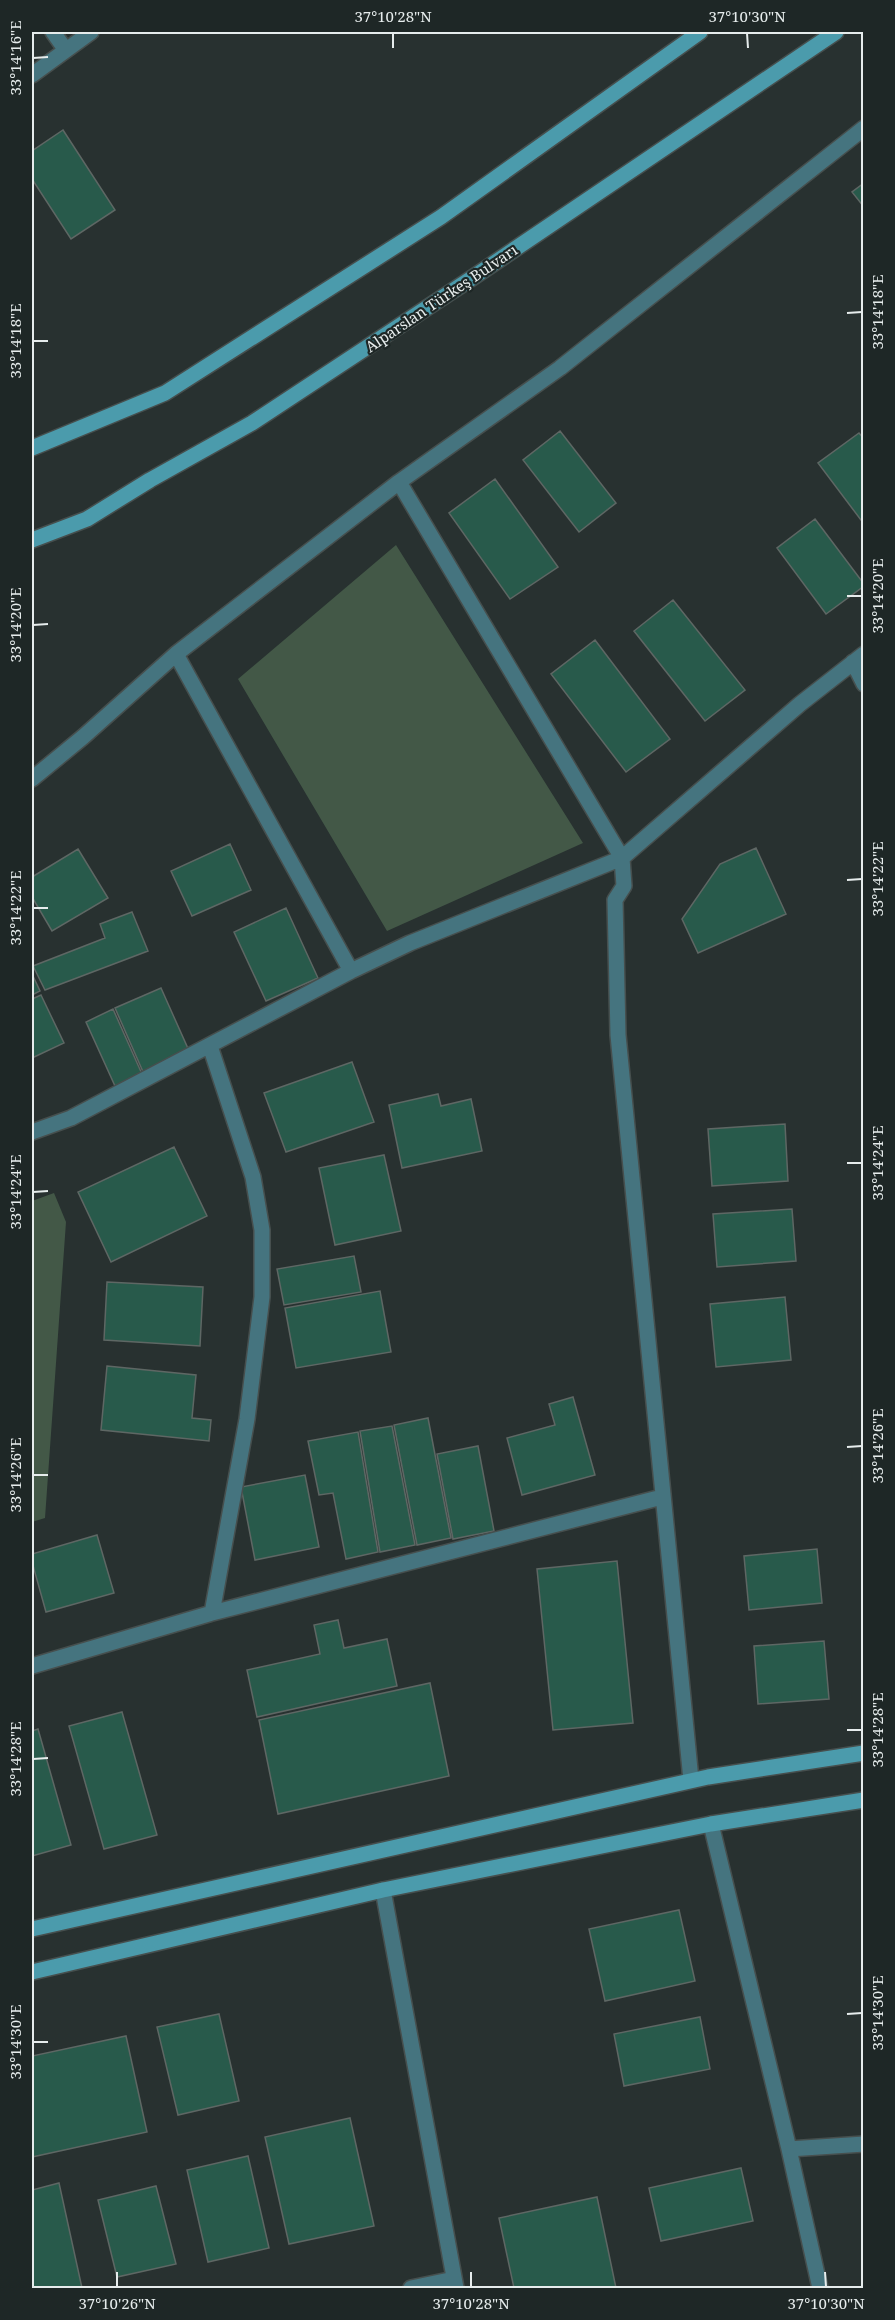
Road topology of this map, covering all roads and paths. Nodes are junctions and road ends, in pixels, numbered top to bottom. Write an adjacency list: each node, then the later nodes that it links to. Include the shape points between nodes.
1 (52, 32): 5 (street)
2 (91, 32): 5 (street)
3 (700, 32): 8 (main road, via 441,216 165,393)
4 (836, 32): 10 (main road, Alparslan Türkeş Bulvarı, via 252,423 87,519)
5 (65, 50): 6 (street)
6 (32, 75)
7 (864, 128): 9 (street, via 560,368)
8 (32, 448)
9 (399, 482): 11 (street); 15 (street)
10 (32, 540)
11 (176, 654): 14 (street); 16 (street)
12 (858, 658): 13 (street); 15 (street)
13 (864, 684)
14 (32, 779)
15 (622, 858): 16 (street, via 410,943); 19 (street, via 624,886 615,900 618,1035)
16 (351, 971): 17 (street)
17 (210, 1046): 18 (street, via 71,1119); 20 (street, via 253,1178 262,1230 262,1297 247,1419)
18 (32, 1132)
19 (662, 1497): 20 (street); 23 (street)
20 (212, 1613): 21 (street)
21 (32, 1666)
22 (864, 1753): 23 (main road)
23 (691, 1780): 27 (main road)
24 (864, 1800): 25 (main road)
25 (711, 1824): 26 (main road); 30 (street)
26 (383, 1890): 28 (main road); 31 (street)
27 (32, 1929)
28 (32, 1972)
29 (864, 2144): 30 (street)
30 (789, 2149): 33 (street)
31 (455, 2284): 32 (street)
32 (411, 2289)
33 (820, 2289)

